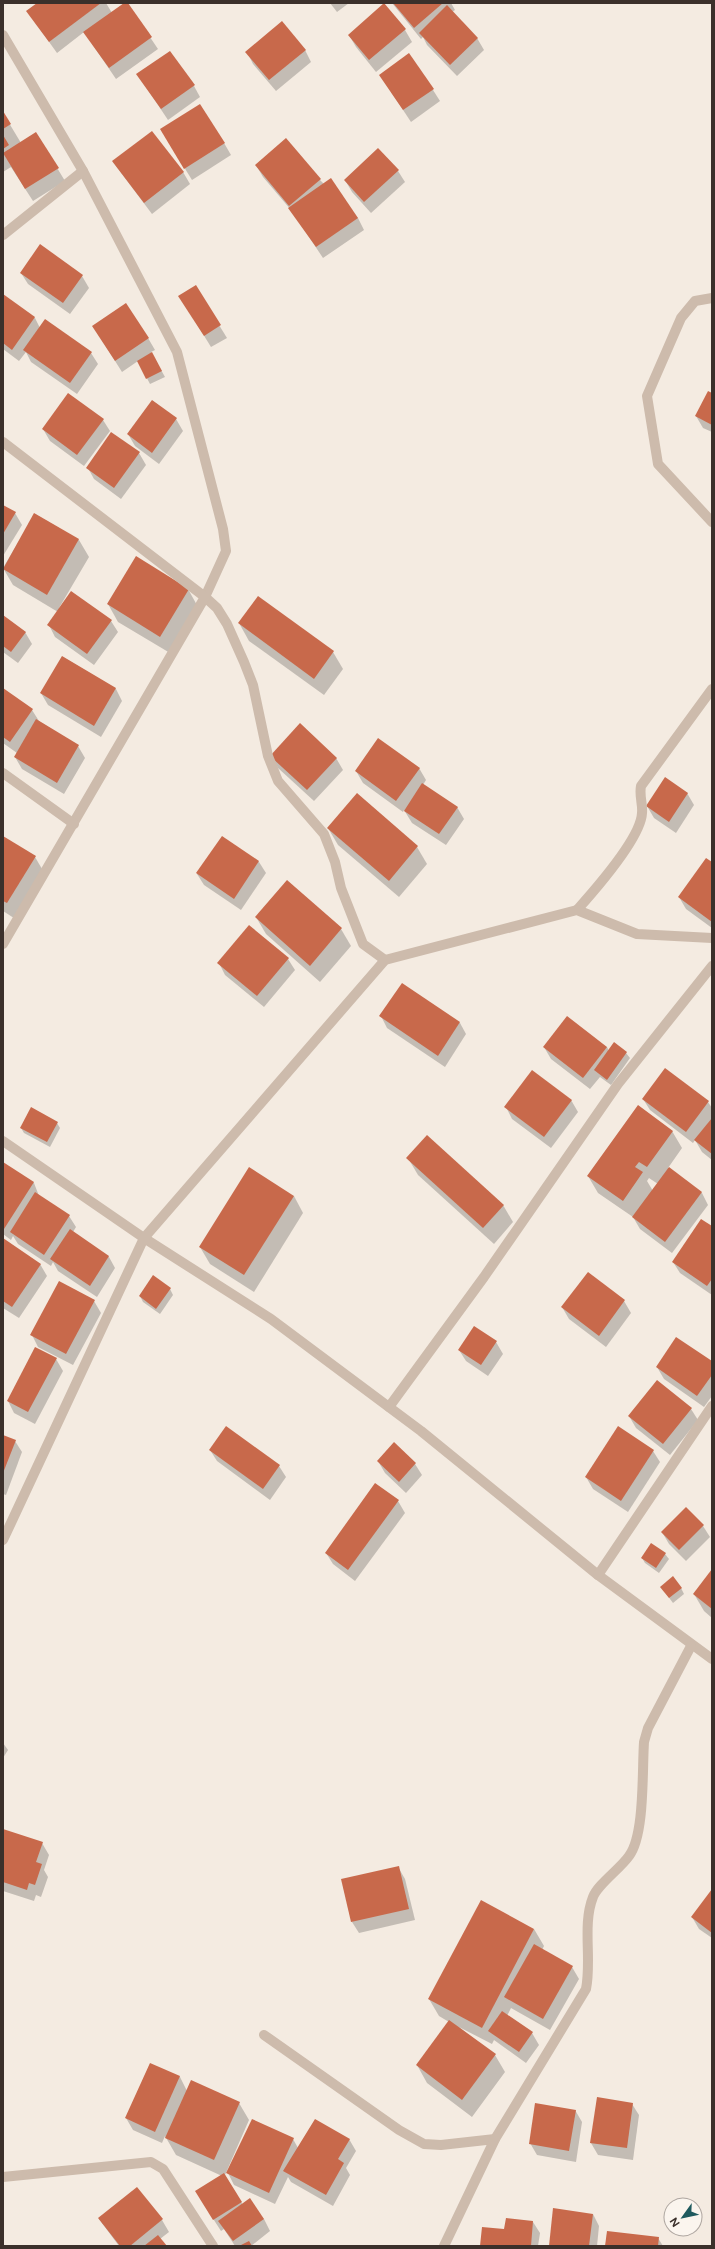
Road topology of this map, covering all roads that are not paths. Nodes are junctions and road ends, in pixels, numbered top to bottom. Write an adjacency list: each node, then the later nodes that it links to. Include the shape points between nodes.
1 (3, 35): 2 (street)
2 (83, 171): 3 (street); 7 (street, via 177,352 223,529 226,551)
3 (3, 235)
4 (712, 298): 6 (street, via 695,301 681,318 647,396 658,464)
5 (3, 442): 7 (street)
6 (712, 522)
7 (205, 597): 10 (street); 14 (street, via 217,608 227,624 244,662 253,685 268,756 278,781 324,834 335,862 341,888 363,944)
8 (712, 689): 11 (street, via 641,786 639,795 642,813 635,835 599,885)
9 (3, 773): 10 (street)
10 (74, 824): 13 (street)
11 (577, 910): 12 (street, via 637,934); 14 (street)
12 (712, 938)
13 (3, 944)
14 (385, 960): 17 (street)
15 (712, 966): 19 (street, via 618,1084 484,1277)
16 (3, 1141): 17 (street)
17 (144, 1238): 19 (street, via 271,1319); 20 (street)
18 (712, 1406): 21 (street)
19 (389, 1407): 21 (street)
20 (3, 1540)
21 (598, 1575): 22 (street)
22 (691, 1646): 23 (street); 25 (street, via 648,1728 644,1742 638,1838 630,1856 593,1896 589,1912 586,1988)
23 (712, 1659)
24 (264, 2035): 25 (street, via 399,2130 424,2144 442,2145)
25 (495, 2139): 28 (street)
26 (3, 2177): 27 (street, via 151,2162 163,2169)
27 (213, 2246)
28 (444, 2246)

